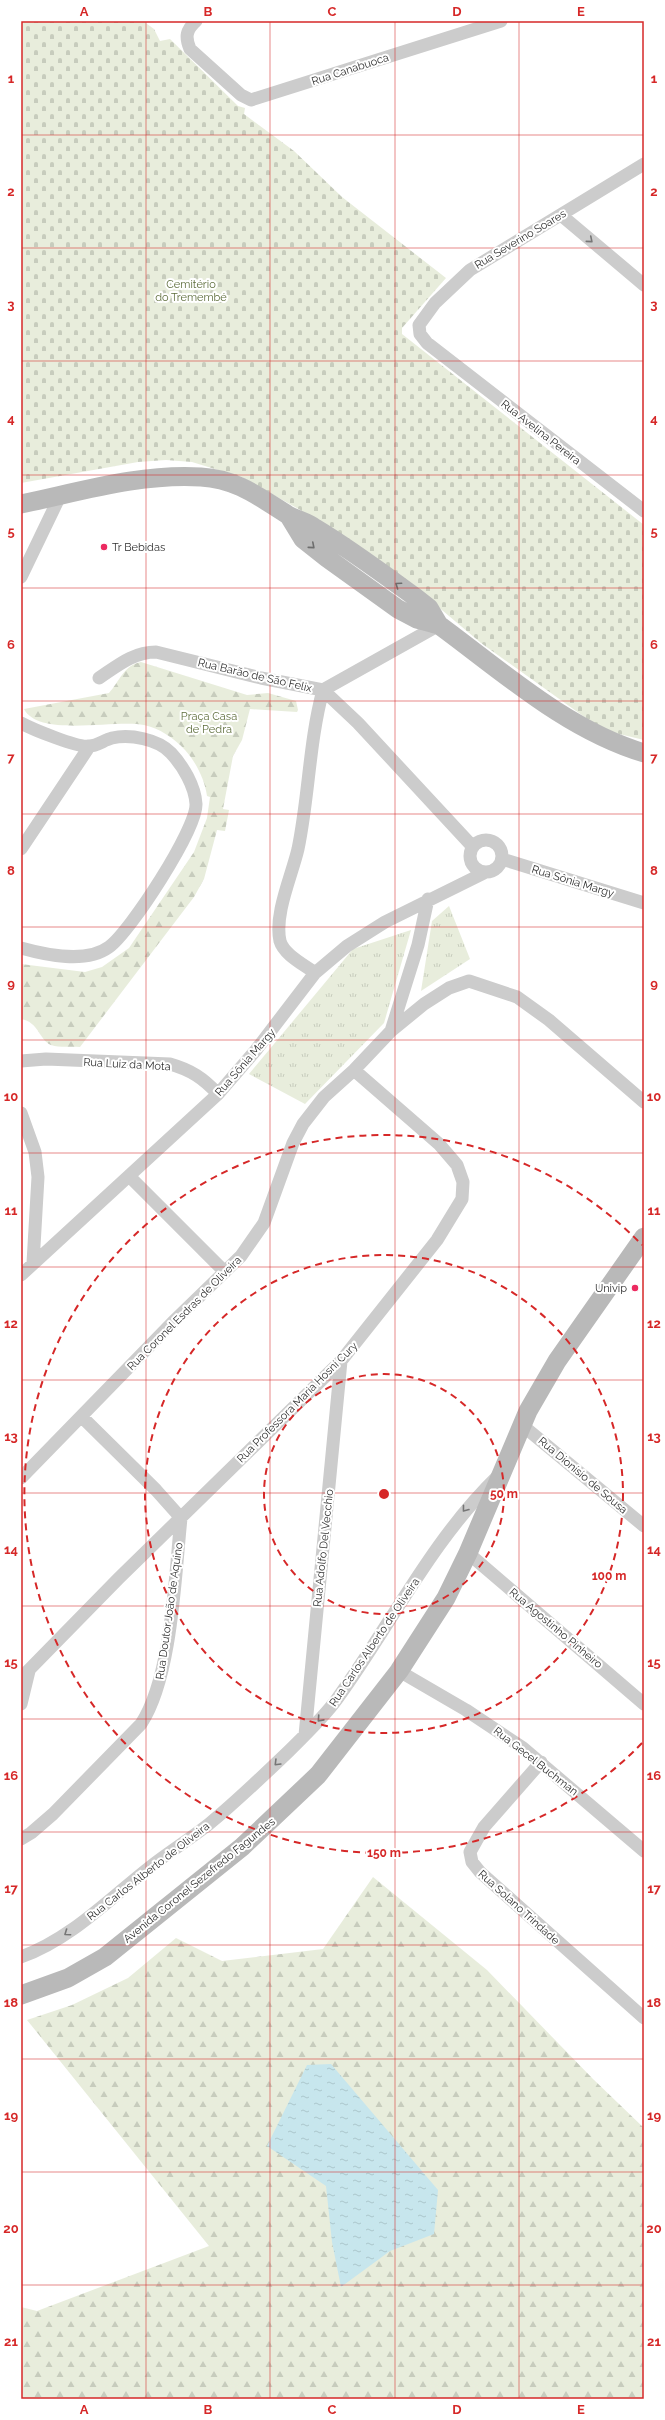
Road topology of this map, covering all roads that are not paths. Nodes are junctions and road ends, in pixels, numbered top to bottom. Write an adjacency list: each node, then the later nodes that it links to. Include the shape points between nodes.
1 (196, 21): 2 (street, Rua Canabuoca, via 187,32 186,40 190,49 241,95 251,100)
2 (501, 21)
3 (644, 164): 4 (street, Rua Severino Soares)
4 (560, 215): 5 (street, one-way to 5); 6 (street, Rua Severino Soares, via 470,270 435,303 419,325 420,334)
5 (644, 285)
6 (438, 352): 9 (street, Rua Avelina Pereira)
7 (60, 496): 8 (main road); 10 (street); 11 (main road, via 138,481 176,477 201,476 226,481 247,489 289,516 304,539 404,612 417,619)
8 (21, 504)
9 (644, 511)
10 (21, 577)
11 (439, 625): 13 (street, via 406,646); 16 (main road, via 557,710 592,732 620,746)
12 (99, 678): 13 (street, Rua Barão de São Felix, via 134,656 144,652 156,652 261,678)
13 (323, 690): 17 (street, Rua Barão de São Felix, via 358,723); 24 (street, via 311,747 299,842 279,934 281,943 290,954)
14 (21, 723): 15 (street)
15 (89, 747): 18 (street); 23 (street, via 113,738 134,737 153,742 170,752 192,787 196,804 191,826 161,880 109,947 88,955 64,956)
16 (644, 753)
17 (473, 846): 19 (street, via 482,840 493,842 501,849); 20 (street, via 471,862)
18 (21, 849)
19 (502, 859): 20 (street, Rua Sônia Margy, via 494,871); 22 (street, Rua Sônia Margy)
20 (484, 873): 21 (street, Rua Sônia Margy)
21 (428, 899): 24 (street, Rua Sônia Margy, via 347,946); 25 (street, via 418,945)
22 (644, 903)
23 (21, 948)
24 (316, 973): 28 (street, Rua Sônia Margy)
25 (391, 1031): 27 (street, Rua Coronel Esdras de Oliveira); 29 (street, Rua Coronel Esdras de Oliveira, via 424,1004 449,988 469,982 493,988 517,997 549,1020)
26 (24, 1060): 28 (street, Rua Luiz da Mota, via 170,1064 190,1070 205,1080)
27 (354, 1070): 34 (street, Rua Coronel Esdras de Oliveira, via 324,1097 303,1124 293,1143 264,1222 241,1256); 36 (street, Rua Professora Maria Hosni Cury, via 439,1144 457,1165 463,1182 462,1199 437,1240)
28 (218, 1094): 31 (street, Rua Sônia Margy)
29 (644, 1102)
30 (21, 1113): 33 (street, via 35,1152 38,1177)
31 (129, 1176): 33 (street, Rua Sônia Margy); 34 (street)
32 (644, 1238): 38 (main road, Avenida Coronel Sezefredo Fagundes, via 557,1361)
33 (33, 1263): 35 (street, Rua Sônia Margy)
34 (225, 1272): 37 (street, Rua Coronel Esdras de Oliveira)
35 (21, 1275)
36 (341, 1361): 41 (street, Rua Professora Maria Hosni Cury); 48 (street, Rua Adolfo Del Vecchio)
37 (82, 1417): 40 (street, Rua Coronel Esdras de Oliveira); 41 (street)
38 (522, 1425): 39 (main road, Avenida Coronel Sezefredo Fagundes); 42 (street, Rua Dionísio de Sousa)
39 (503, 1471): 43 (main road, Avenida Coronel Sezefredo Fagundes); 48 (street, Rua Carlos Alberto de Oliveira, one-way to 48, via 471,1502 449,1530 336,1701)
40 (21, 1478)
41 (181, 1518): 45 (street, Rua Professora Maria Hosni Cury); 50 (street, Rua Doutor João de Aquino, via 167,1636 157,1694 151,1709 141,1724 53,1814 31,1834)
42 (644, 1526)
43 (468, 1553): 44 (main road, Avenida Coronel Sezefredo Fagundes, via 446,1598); 47 (street, Rua Agostinho Pinheiro)
44 (399, 1670): 49 (street, Rua Gecel Buchman, via 496,1729); 53 (main road, Avenida Coronel Sezefredo Fagundes, via 318,1775 242,1847 105,1957 68,1978)
45 (25, 1674): 46 (street)
46 (21, 1704)
47 (644, 1704)
48 (304, 1735): 52 (street, Rua Carlos Alberto de Oliveira, one-way to 52, via 209,1824 152,1865 77,1926 57,1940)
49 (541, 1762): 51 (street, Rua Gecel Buchman); 54 (street, Rua Solano Trindade, via 484,1827 470,1852 472,1862 484,1876)
50 (21, 1839)
51 (644, 1851)
52 (21, 1957)
53 (21, 1995)
54 (644, 2018)

